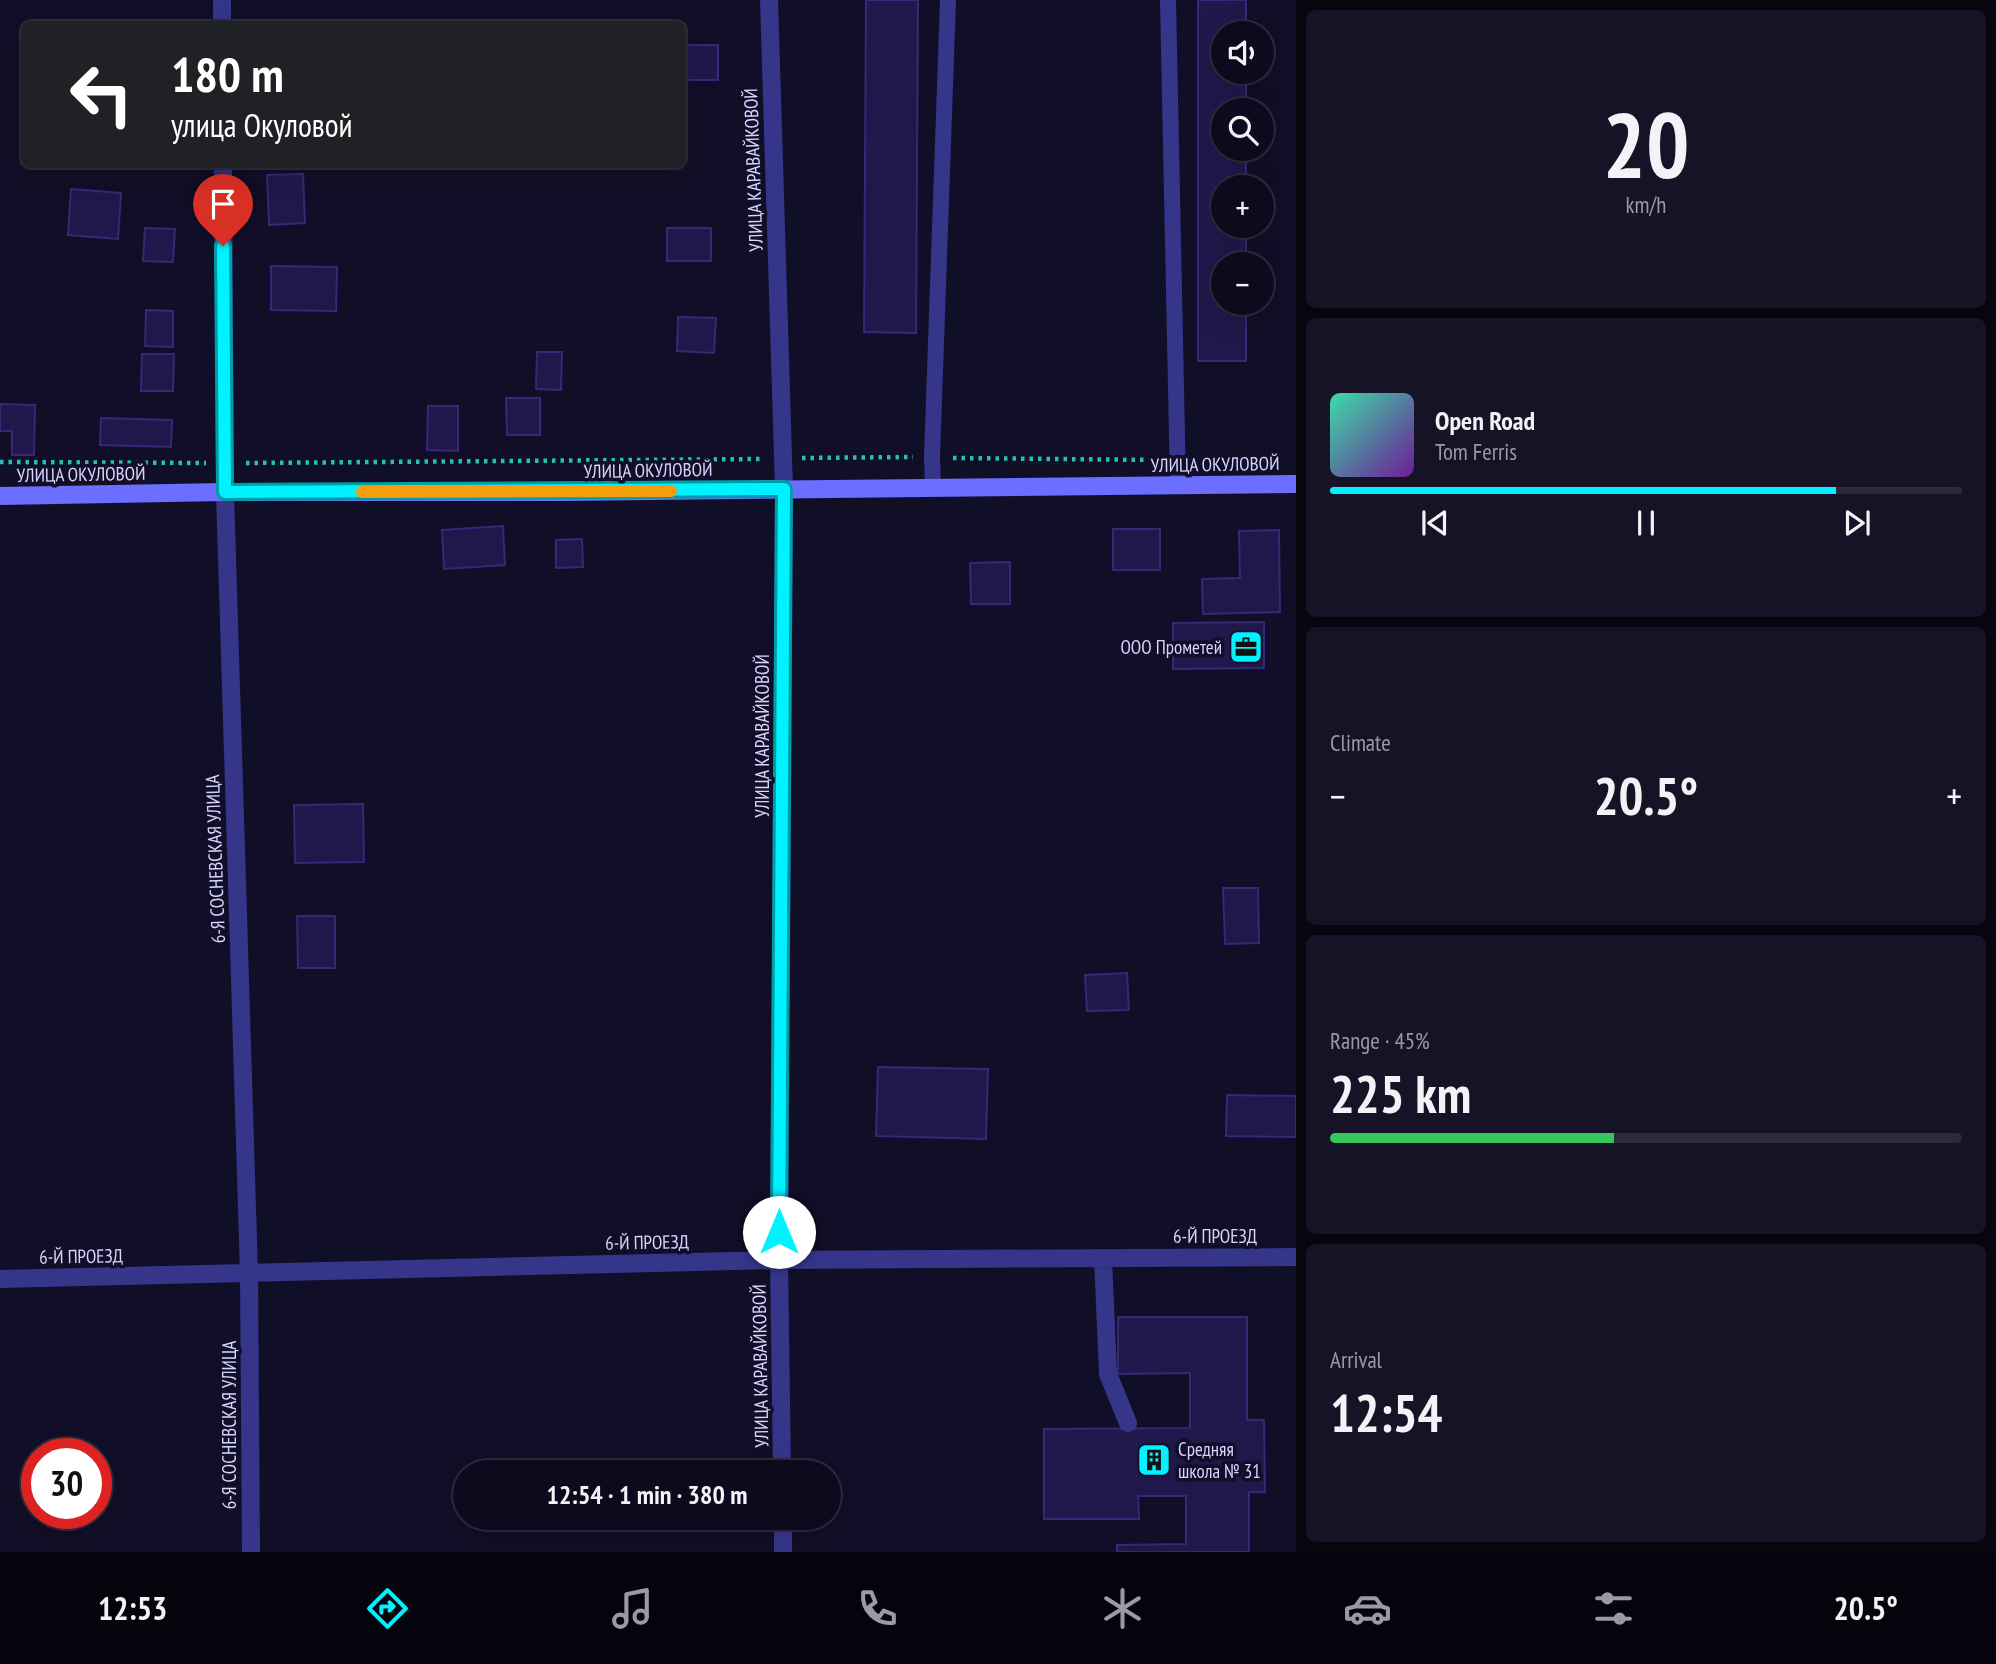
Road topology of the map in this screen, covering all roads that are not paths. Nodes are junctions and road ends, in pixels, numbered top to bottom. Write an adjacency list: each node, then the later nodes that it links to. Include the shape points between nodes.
1 (222, 0): 5 (street)
2 (769, 0): 10 (street, УЛИЦА КАРАВАЙКОВОЙ)
3 (948, 0): 9 (lane)
4 (1168, 0): 8 (lane)
5 (222, 21)
6 (223, 168): 11 (street, 6-Я СОСНЕВСКАЯ УЛИЦА)
7 (1296, 484): 8 (main road, УЛИЦА ОКУЛОВОЙ)
8 (1178, 485): 9 (main road, УЛИЦА ОКУЛОВОЙ)
9 (933, 487): 10 (main road, УЛИЦА ОКУЛОВОЙ)
10 (784, 489): 11 (main road, УЛИЦА ОКУЛОВОЙ); 15 (street, УЛИЦА КАРАВАЙКОВОЙ)
11 (225, 492): 12 (main road, УЛИЦА ОКУЛОВОЙ); 16 (street, 6-Я СОСНЕВСКАЯ УЛИЦА)
12 (0, 496)
13 (1296, 1256): 14 (street, 6-Й ПРОЕЗД)
14 (1103, 1258): 15 (street, 6-Й ПРОЕЗД); 18 (street, via 1108,1374)
15 (779, 1260): 16 (street, 6-Й ПРОЕЗД); 19 (street, УЛИЦА КАРАВАЙКОВОЙ)
16 (249, 1273): 17 (street, 6-Й ПРОЕЗД); 21 (street, 6-Я СОСНЕВСКАЯ УЛИЦА)
17 (0, 1279)
18 (1128, 1423)
19 (782, 1460)
20 (783, 1530): 22 (street)
21 (251, 1552)
22 (783, 1552)

